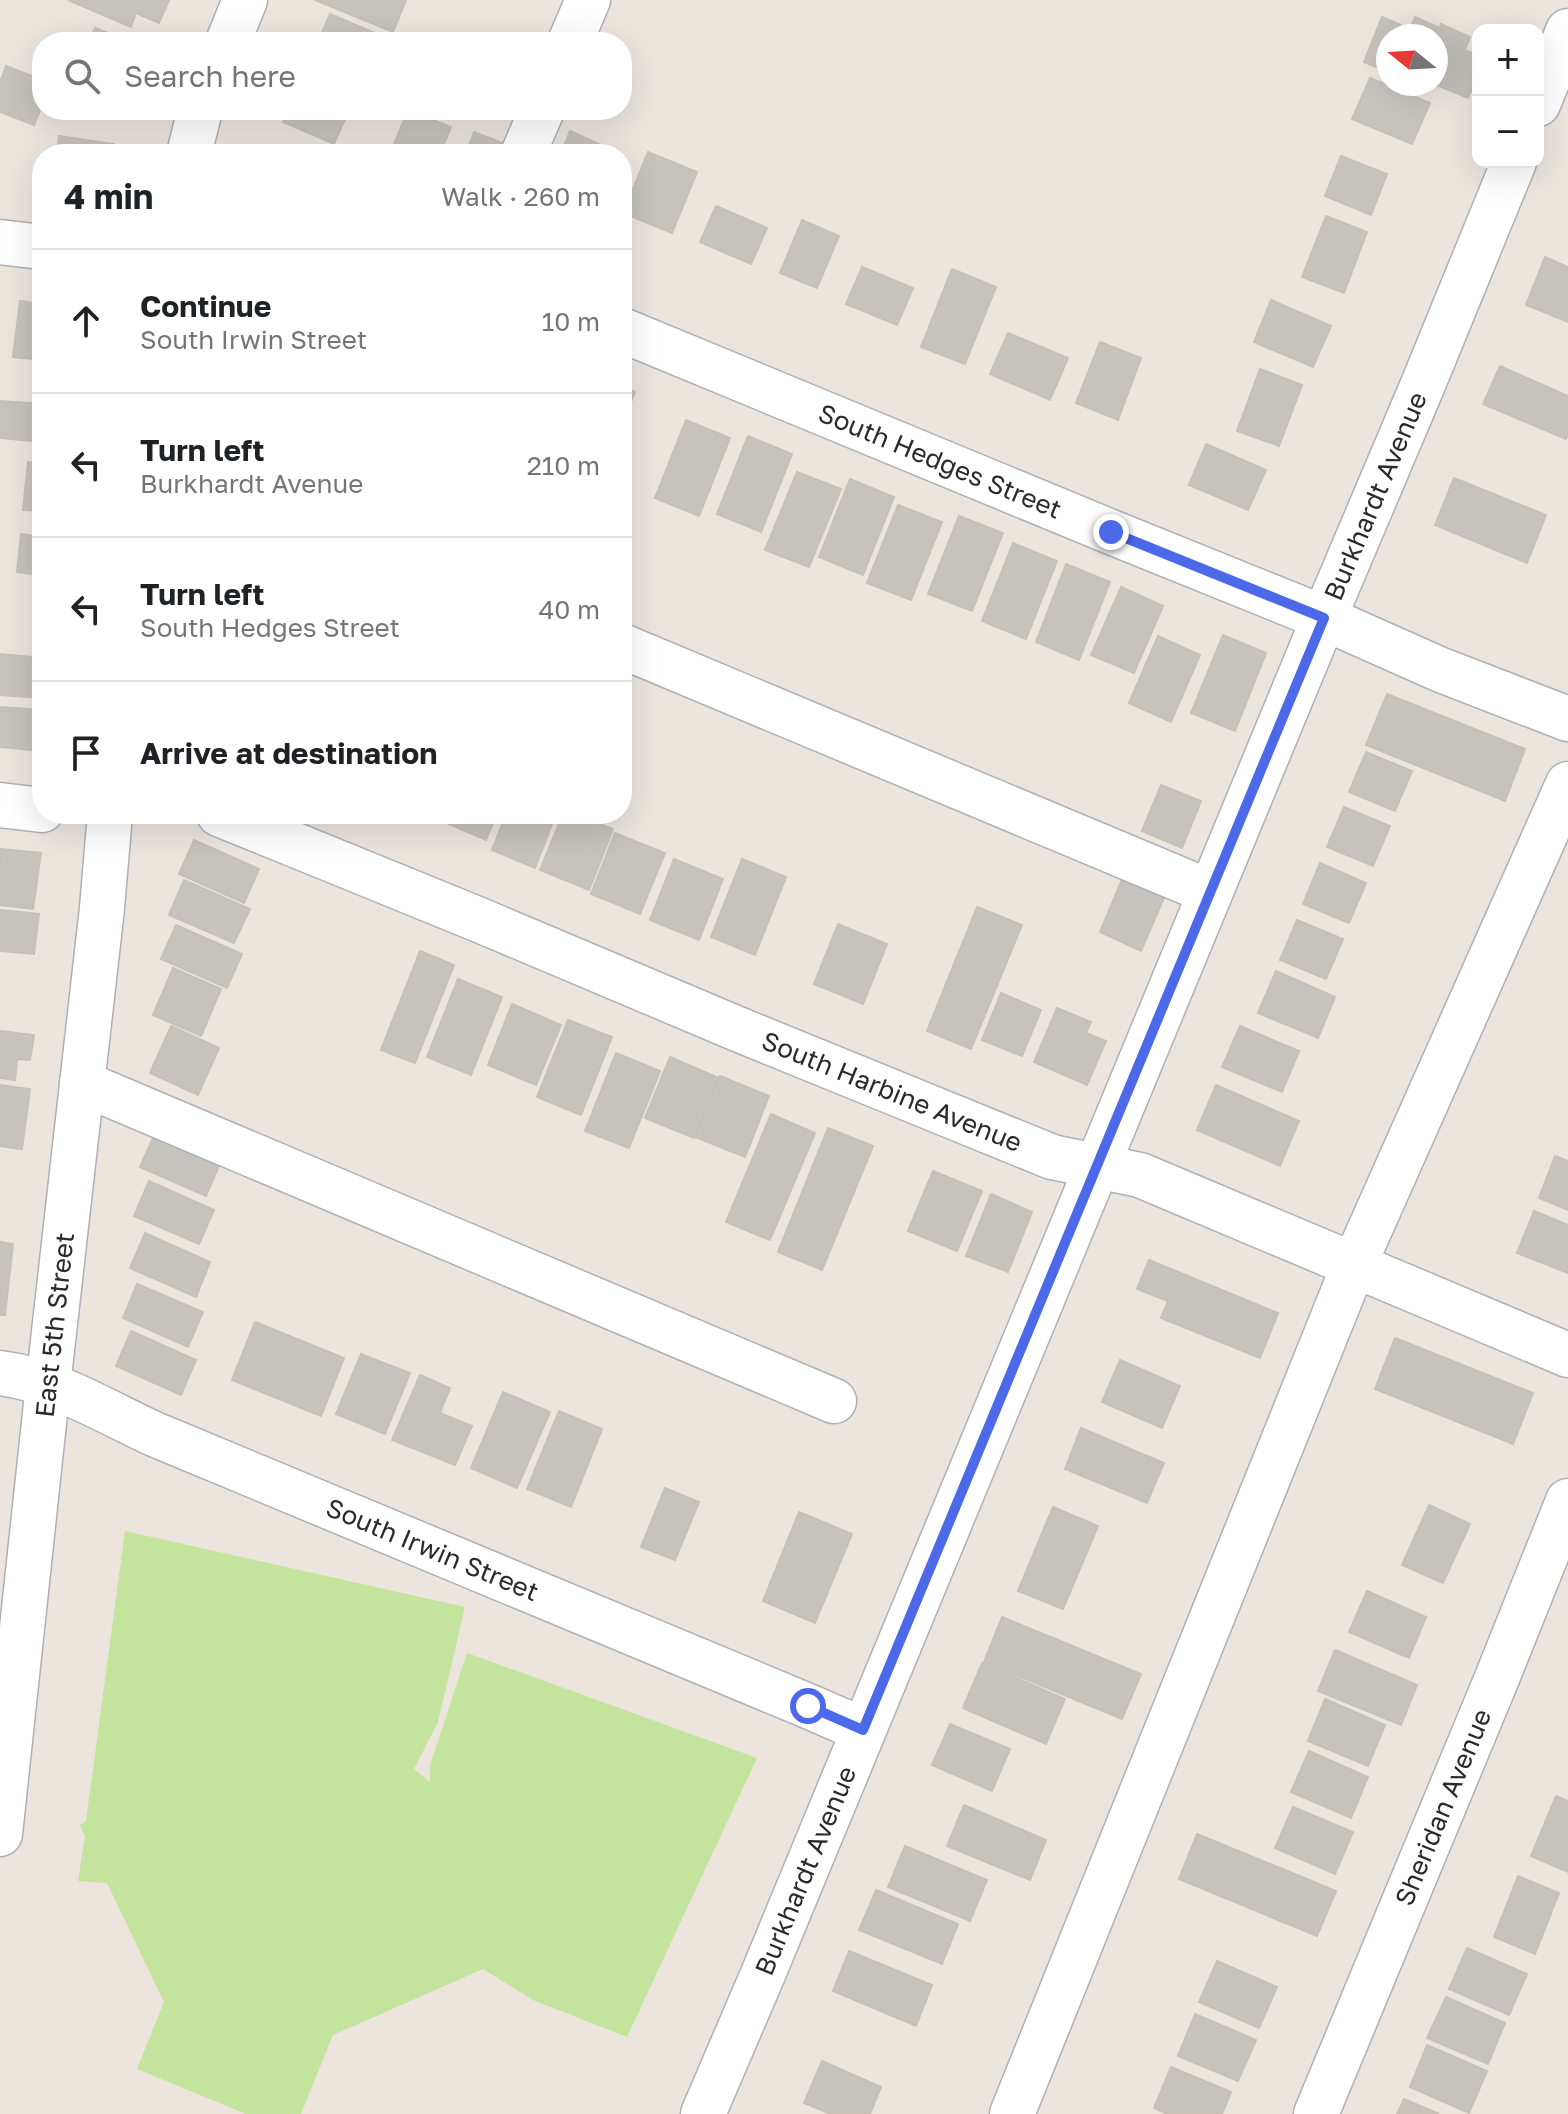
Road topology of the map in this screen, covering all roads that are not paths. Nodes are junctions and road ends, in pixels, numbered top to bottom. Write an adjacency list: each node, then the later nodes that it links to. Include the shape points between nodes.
1 (245, 0): 4 (street)
2 (588, 0): 5 (street)
3 (1568, 31): 6 (street)
4 (232, 32)
5 (574, 32)
6 (1541, 96)
7 (198, 120): 9 (street)
8 (538, 120): 10 (street)
9 (192, 144)
10 (527, 144)
11 (1512, 168): 15 (street, Burkhardt Avenue)
12 (0, 242): 13 (street)
13 (32, 246)
14 (632, 334): 15 (street, South Hedges Street)
15 (1324, 618): 17 (street, South Hedges Street); 23 (street, Burkhardt Avenue)
16 (632, 650): 23 (street)
17 (1568, 719)
18 (1568, 784): 26 (street)
19 (0, 805): 20 (street)
20 (32, 809)
21 (97, 824): 24 (street, East 5th Street, via 102,908)
22 (244, 824): 25 (street, South Harbine Avenue, via 1052,1157)
23 (1210, 892): 25 (street, Burkhardt Avenue)
24 (82, 1083): 29 (street, East 5th Street); 30 (street)
25 (1098, 1167): 26 (street, South Harbine Avenue, via 1140,1175); 32 (street, Burkhardt Avenue)
26 (1354, 1265): 27 (street, South Harbine Avenue); 35 (street)
27 (1568, 1355)
28 (0, 1373): 29 (street, South Irwin Street)
29 (48, 1385): 32 (street, South Irwin Street); 33 (street, East 5th Street)
30 (834, 1401)
31 (1568, 1501): 36 (street, Sheridan Avenue)
32 (863, 1730): 34 (street, Burkhardt Avenue)
33 (0, 1834)
34 (703, 2114)
35 (1012, 2114)
36 (1316, 2114)

